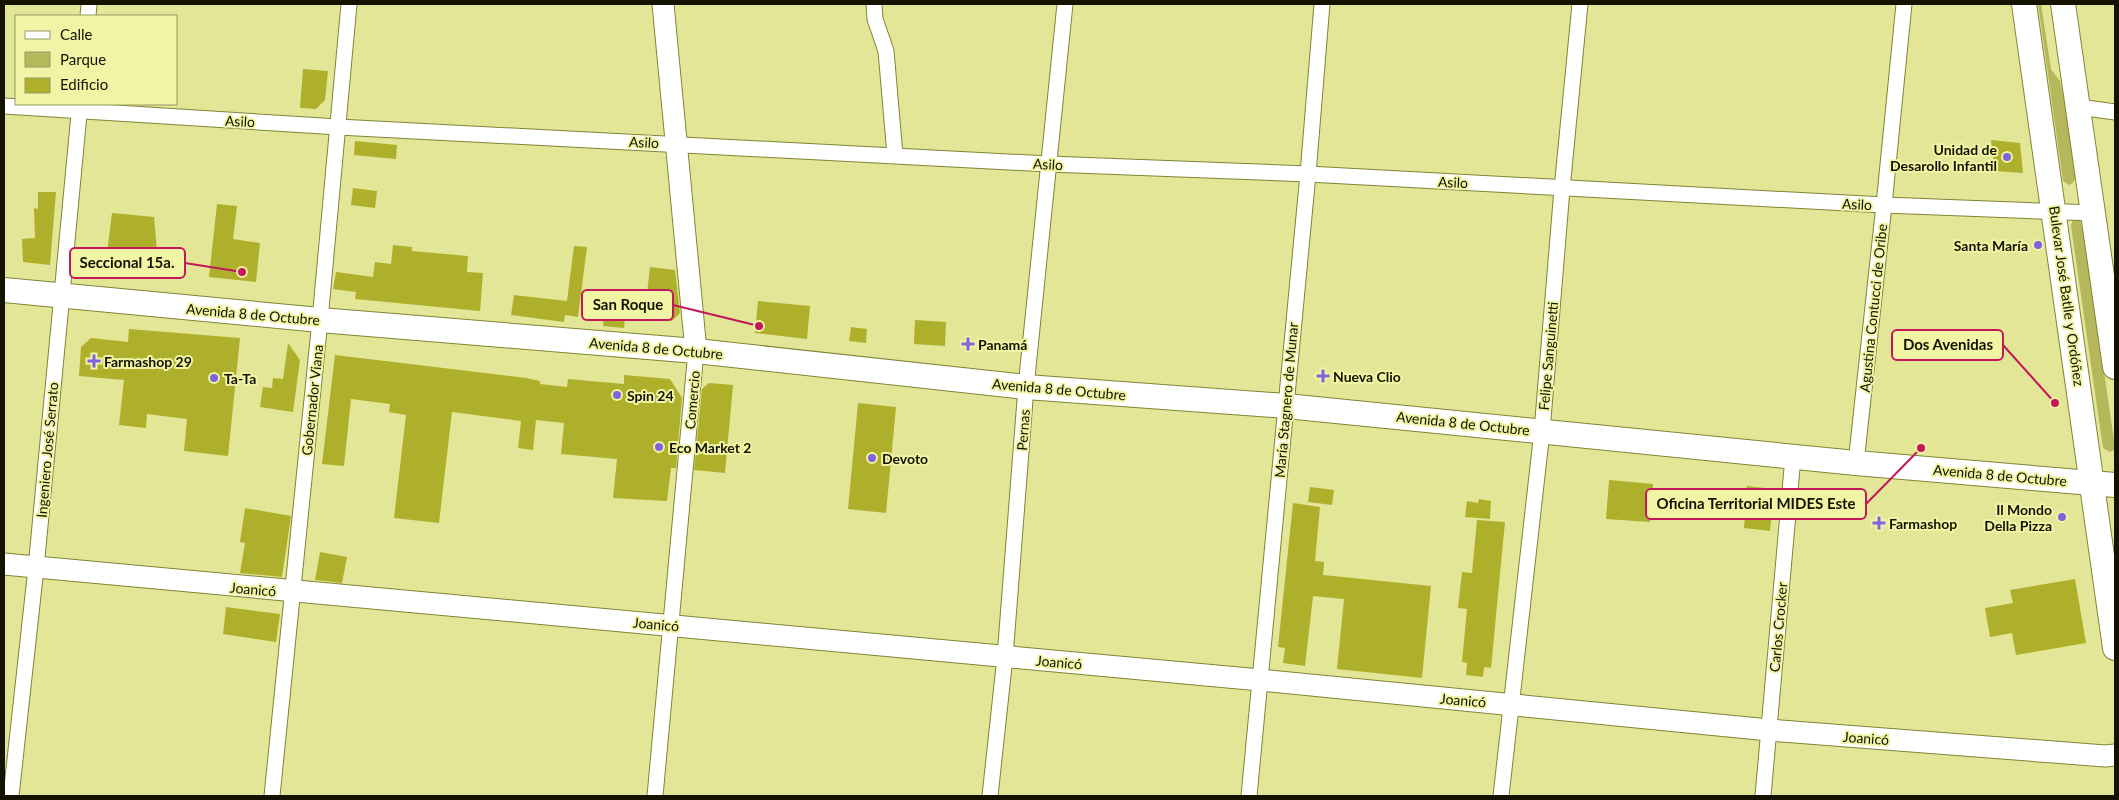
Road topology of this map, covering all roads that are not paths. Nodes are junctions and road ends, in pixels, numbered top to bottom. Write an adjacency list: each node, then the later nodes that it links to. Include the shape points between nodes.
1 (349, 4): 15 (street, Gobernador Viana)
2 (663, 4): 16 (street, Comercio)
3 (874, 4): 17 (street, via 875,19 886,51)
4 (1065, 4): 18 (street, Pernas)
5 (1322, 4): 19 (street, María Stagnero de Munar)
6 (1580, 4): 20 (street, Felipe Sanguinetti)
7 (1904, 4): 21 (street, Agustina Contucci de Oribe)
8 (2024, 4): 22 (main road, Bulevar José Batlle y Ordóñez)
9 (2046, 4): 11 (main road, via 2055,54)
10 (2063, 4): 11 (main road)
11 (2077, 99): 14 (street); 23 (main road)
12 (4, 106): 13 (street, Asilo)
13 (80, 107): 15 (street, Asilo); 25 (street, Ingeniero José Serrato)
14 (2115, 112)
15 (338, 127): 16 (street, Asilo); 26 (street, Gobernador Viana)
16 (677, 143): 17 (street, Asilo); 27 (street, Comercio)
17 (895, 155): 18 (street, Asilo)
18 (1049, 164): 19 (street, Asilo); 29 (street, Pernas)
19 (1308, 174): 20 (street, Asilo); 30 (street, María Stagnero de Munar)
20 (1562, 189): 21 (street, Asilo); 31 (street, Felipe Sanguinetti)
21 (1884, 205): 22 (street, Asilo); 33 (street, Agustina Contucci de Oribe)
22 (2054, 211): 23 (street, Asilo); 34 (main road, Bulevar José Batlle y Ordóñez)
23 (2094, 213): 28 (main road)
24 (4, 290): 25 (main road, Avenida 8 de Octubre)
25 (62, 296): 26 (main road, Avenida 8 de Octubre); 37 (street, Ingeniero José Serrato)
26 (320, 320): 27 (main road, Avenida 8 de Octubre); 38 (street, Gobernador Viana)
27 (696, 351): 29 (main road, Avenida 8 de Octubre); 40 (street, Comercio)
28 (2115, 367)
29 (1026, 387): 30 (main road, Avenida 8 de Octubre); 42 (street, Pernas)
30 (1286, 406): 31 (main road, Avenida 8 de Octubre); 43 (street, María Stagnero de Munar)
31 (1542, 430): 32 (main road, Avenida 8 de Octubre); 44 (street, Felipe Sanguinetti)
32 (1793, 457): 33 (main road, Avenida 8 de Octubre); 45 (street, Carlos Crocker)
33 (1856, 464): 34 (main road, Avenida 8 de Octubre)
34 (2092, 483): 35 (main road, Avenida 8 de Octubre); 39 (main road, Bulevar José Batlle y Ordóñez)
35 (2115, 485)
36 (4, 564): 37 (street, Joanicó)
37 (36, 568): 38 (street, Joanicó); 47 (street, Ingeniero José Serrato)
38 (293, 592): 40 (street, Joanicó); 48 (street, Gobernador Viana)
39 (2111, 593): 41 (main road, Bulevar José Batlle y Ordóñez)
40 (670, 626): 42 (street, Joanicó); 49 (street, Comercio)
41 (2115, 648)
42 (1005, 657): 43 (street, Joanicó); 50 (street, Pernas)
43 (1260, 680): 44 (street, Joanicó); 51 (street, María Stagnero de Munar)
44 (1511, 704): 45 (street, Joanicó); 52 (street, Felipe Sanguinetti)
45 (1769, 730): 46 (street, Joanicó); 53 (street, Carlos Crocker)
46 (2115, 755)
47 (11, 796)
48 (272, 796)
49 (654, 796)
50 (990, 796)
51 (1249, 796)
52 (1501, 796)
53 (1762, 796)

